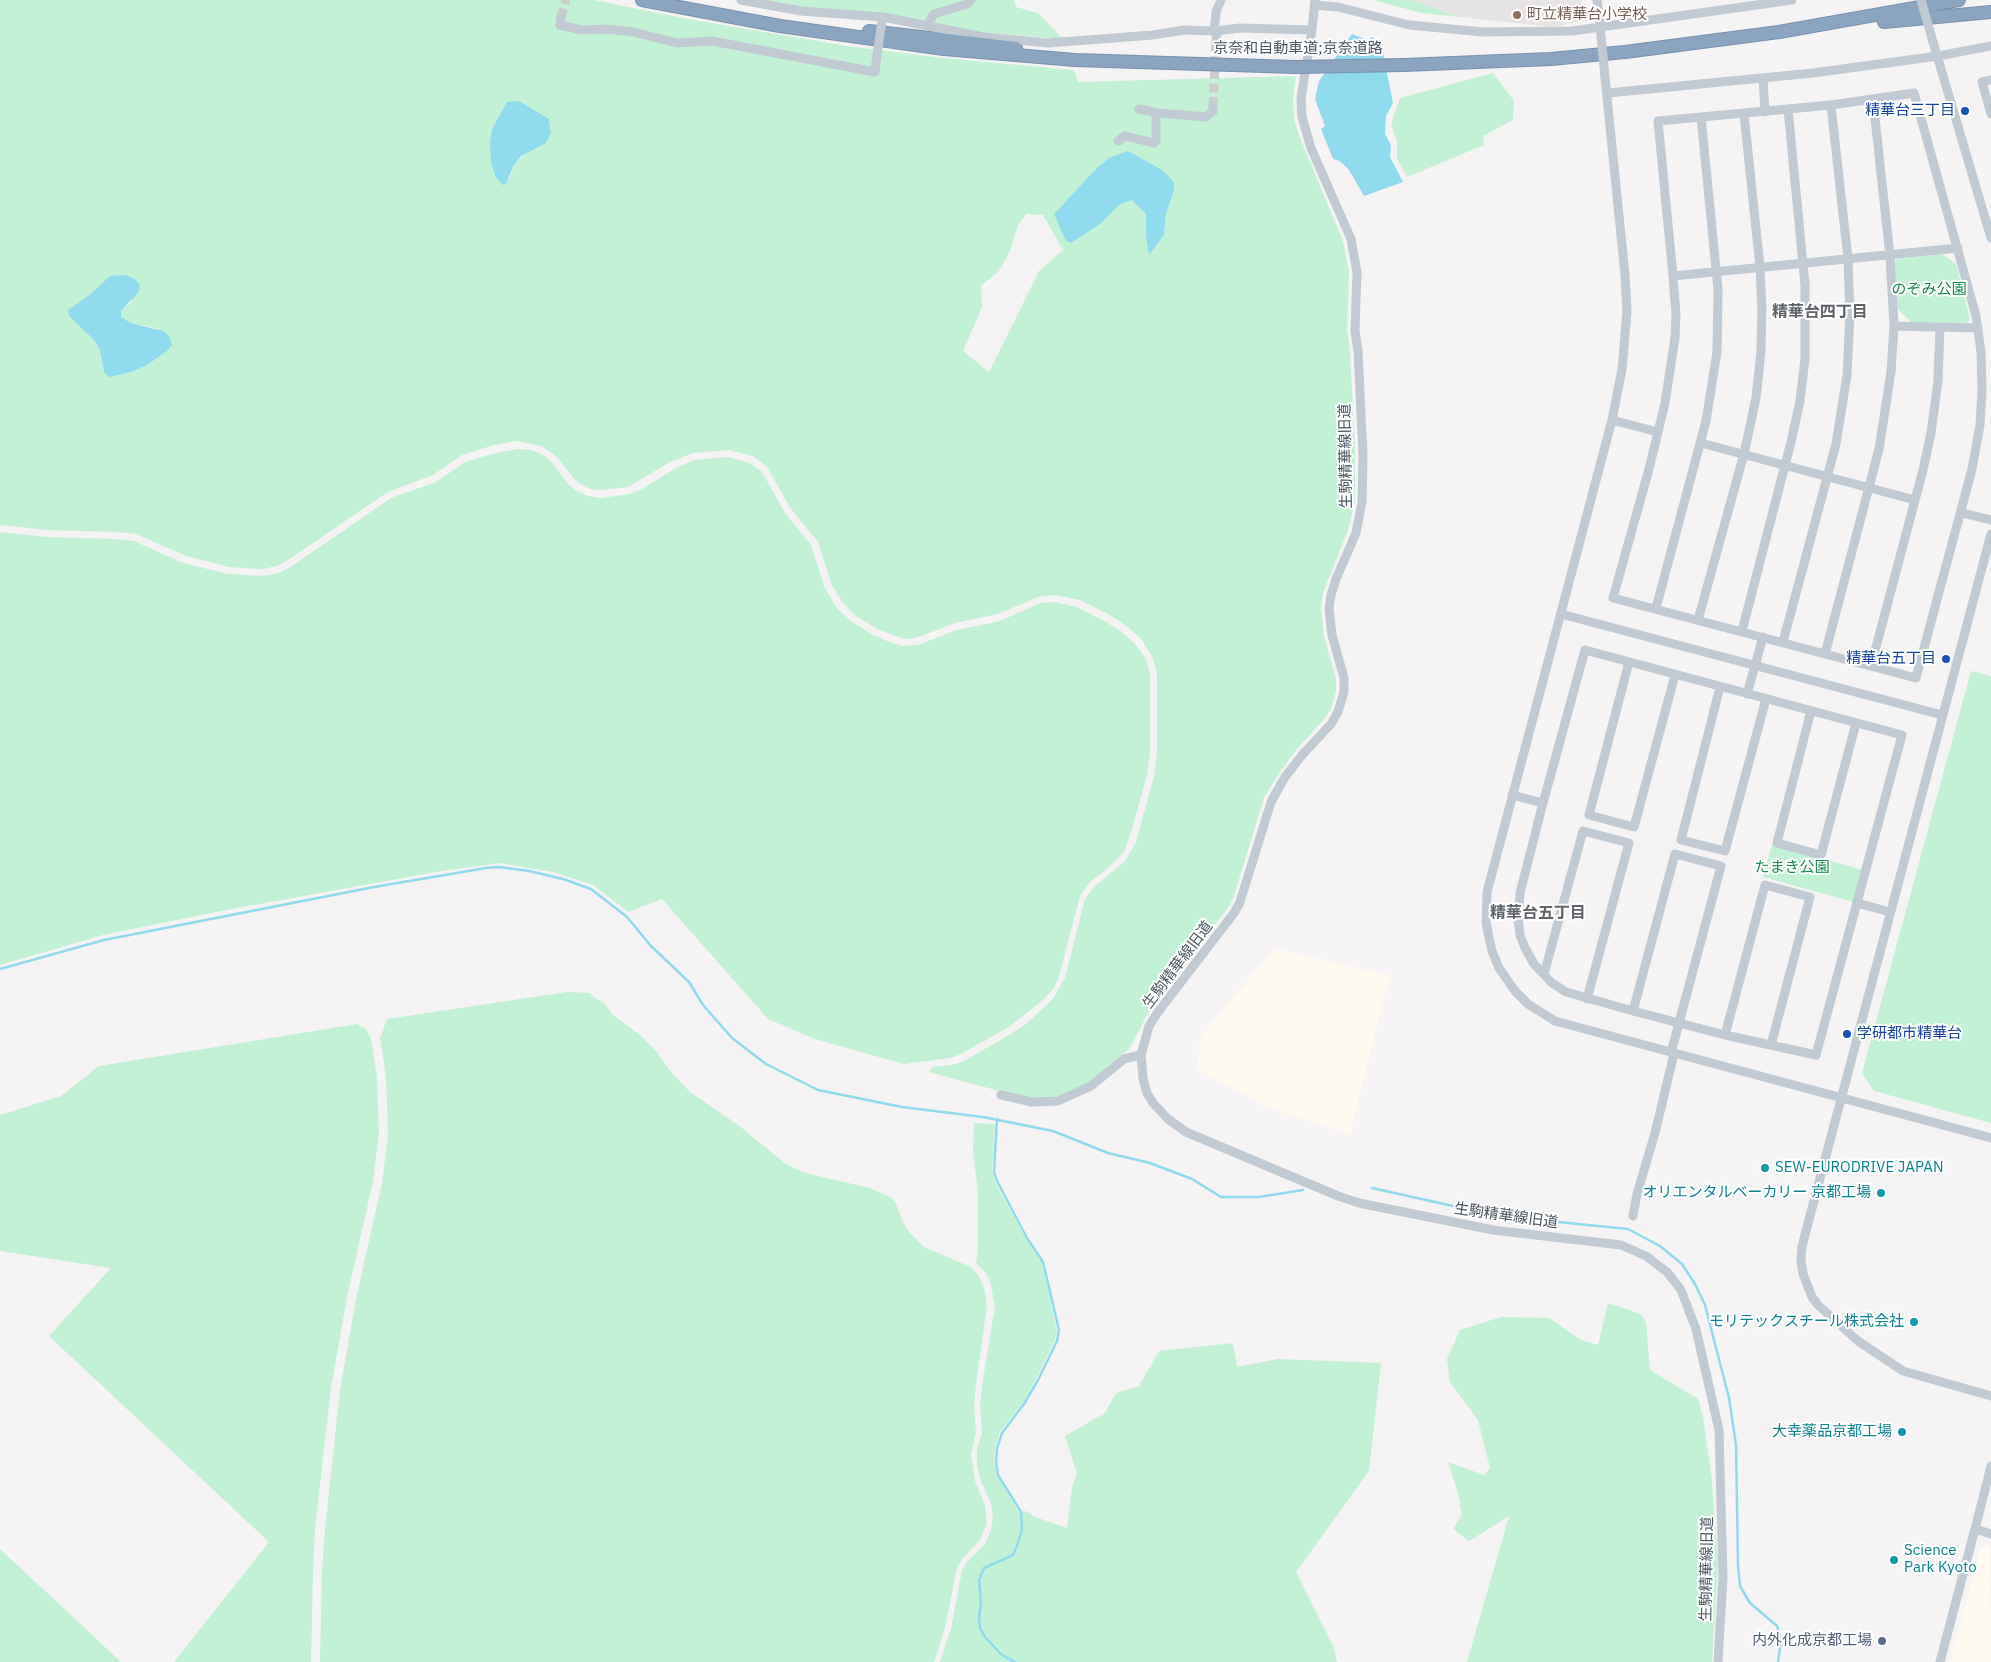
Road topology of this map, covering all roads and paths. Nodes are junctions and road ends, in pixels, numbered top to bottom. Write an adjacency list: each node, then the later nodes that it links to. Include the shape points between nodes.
1 (642, 0): 23 (highway, 京奈和自動車道;京奈道路, via 848,37 980,53)
2 (667, 0): 23 (highway, 京奈和自動車道;京奈道路, via 778,20 993,45)
3 (741, 0): 14 (street, via 801,11)
4 (970, 0): 15 (street, via 968,4 934,14)
5 (1221, 0): 16 (street, via 1216,12)
6 (1597, 0): 26 (street, bridge)
7 (1792, 0): 11 (street, via 1562,32 1483,32 1409,25)
8 (1921, 0): 21 (street, bridge)
9 (1926, 0): 22 (highway, 京奈和自動車道;京奈道路, via 1822,20)
10 (1959, 0): 18 (highway, 京奈和自動車道;京奈道路)
11 (1315, 3): 17 (street, 生駒精華線旧道)
12 (1991, 12): 18 (highway)
13 (561, 17): 14 (street, bridge, via 560,25 581,30 633,32 677,43 712,41 875,72)
14 (882, 19): 15 (street)
15 (926, 25): 16 (street, via 984,37 1048,43)
16 (1216, 30): 17 (street); 19 (street)
17 (1312, 30): 90 (street, 生駒精華線旧道, via 1301,98 1302,117 1351,239 1357,272 1362,502 1356,533 1336,579 1329,610 1344,678 1344,692 1338,712 1330,724 1278,788 1266,816 1240,902 1158,1012 1149,1026)
18 (1779, 32): 22 (highway, 京奈和自動車道;京奈道路, via 1625,52 1550,59)
19 (1216, 41)
20 (1991, 46): 21 (street)
21 (1938, 56): 24 (street); 38 (street)
22 (1522, 58): 23 (highway, 京奈和自動車道;京奈道路, bridge, via 1295,67)
23 (1074, 60)
24 (1763, 78): 26 (street); 32 (street)
25 (1991, 80): 35 (street, via 1982,82)
26 (1608, 93): 49 (street, via 1627,312 1622,369)
27 (1873, 100): 28 (street); 39 (street, via 1914,93); 40 (street)
28 (1831, 105): 31 (street); 41 (street)
29 (1213, 106): 33 (street, via 1213,111 1206,117)
30 (1139, 109): 33 (street)
31 (1788, 110): 32 (street); 42 (street)
32 (1765, 112): 34 (street)
33 (1158, 113): 37 (street, via 1154,143 1125,136)
34 (1744, 114): 36 (street); 43 (street)
35 (1991, 114)
36 (1701, 118): 44 (street); 45 (street, via 1658,121)
37 (1118, 141)
38 (1991, 238)
39 (1958, 248): 40 (street); 48 (street)
40 (1890, 256): 41 (street); 46 (street)
41 (1848, 259): 42 (street); 54 (street, via 1847,375 1841,421)
42 (1802, 264): 43 (street); 53 (street, via 1806,318 1804,359 1798,408)
43 (1760, 267): 44 (street); 52 (street, via 1762,351)
44 (1716, 272): 45 (street); 51 (street, via 1719,310 1717,352)
45 (1673, 276): 50 (street, via 1676,314 1672,361)
46 (1894, 326): 47 (street); 55 (street, via 1885,422)
47 (1940, 327): 48 (street); 56 (street, via 1935,407)
48 (1978, 328): 57 (street, via 1982,374 1980,424)
49 (1612, 420): 50 (street); 61 (street)
50 (1658, 432): 60 (street, via 1613,598)
51 (1701, 443): 52 (street); 60 (street)
52 (1744, 454): 53 (street); 62 (street)
53 (1785, 465): 54 (street); 63 (street)
54 (1828, 476): 55 (street); 65 (street)
55 (1869, 488): 56 (street); 66 (street)
56 (1915, 500): 69 (street)
57 (1962, 513): 58 (street); 69 (street, via 1916,678)
58 (1991, 520)
59 (1991, 534): 75 (street)
60 (1656, 608): 62 (street)
61 (1561, 614): 68 (street); 77 (street)
62 (1698, 620): 63 (street)
63 (1742, 631): 64 (street)
64 (1763, 637): 65 (street); 68 (street)
65 (1783, 642): 66 (street)
66 (1825, 654): 69 (street)
67 (1629, 662): 70 (street); 70 (street, via 1589,815 1634,827); 78 (street, via 1585,650)
68 (1755, 666): 72 (street); 75 (street)
69 (1871, 666)
70 (1675, 674): 71 (street)
71 (1720, 687): 72 (street); 79 (street, via 1681,840)
72 (1747, 694): 73 (street)
73 (1766, 699): 74 (street); 79 (street)
74 (1811, 711): 76 (street); 76 (street, via 1777,844 1821,855)
75 (1942, 715): 82 (street)
76 (1856, 723): 81 (street, via 1902,735)
77 (1512, 795): 78 (street); 89 (street, via 1485,903 1489,943 1503,975 1528,1004 1555,1021)
78 (1543, 803): 83 (street, via 1520,893 1518,918 1525,948)
79 (1725, 851): 80 (street)
80 (1721, 866): 85 (street, via 1675,854); 86 (street)
81 (1857, 903): 82 (street); 88 (street, via 1816,1055)
82 (1890, 912): 92 (street)
83 (1544, 974): 84 (street, via 1566,992); 84 (street, via 1583,831 1628,843)
84 (1587, 999): 85 (street)
85 (1632, 1011): 86 (street)
86 (1679, 1024): 87 (street); 89 (street)
87 (1725, 1035): 88 (street); 88 (street, via 1765,885 1810,897)
88 (1771, 1045)
89 (1673, 1053): 92 (street); 94 (street)
90 (1141, 1055): 91 (street, via 1124,1059 1091,1086 1058,1100 1032,1102); 99 (street, 生駒精華線旧道, via 1147,1093 1160,1111 1178,1126 1338,1196 1493,1230 1621,1245 1646,1256 1667,1272 1681,1290 1696,1329 1714,1406 1720,1453 1723,1577)
91 (1001, 1095)
92 (1841, 1098): 93 (street); 95 (street, via 1802,1247 1803,1274 1812,1297 1858,1341 1892,1365 1914,1376)
93 (1991, 1138)
94 (1633, 1216)
95 (1991, 1396)
96 (1991, 1466): 97 (street)
97 (1975, 1529): 98 (street); 100 (street)
98 (1991, 1534)
99 (1718, 1662)
100 (1940, 1662)

